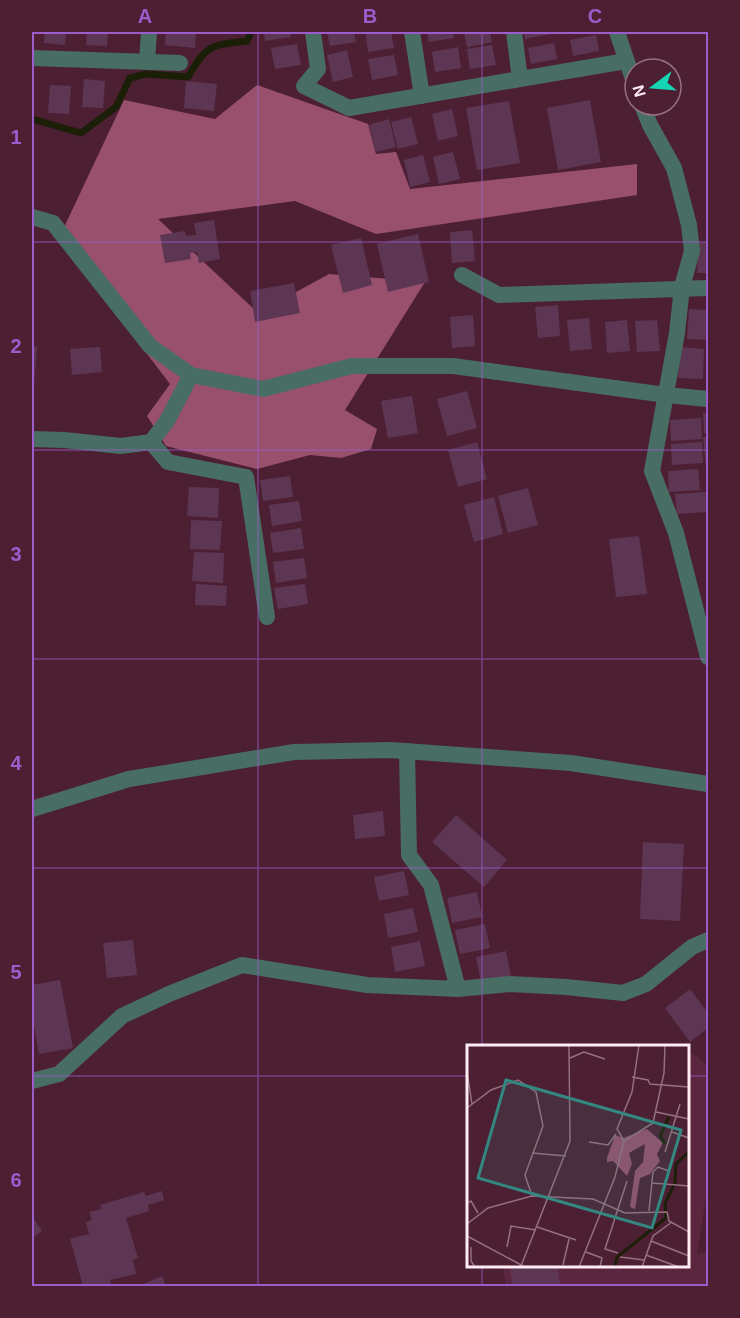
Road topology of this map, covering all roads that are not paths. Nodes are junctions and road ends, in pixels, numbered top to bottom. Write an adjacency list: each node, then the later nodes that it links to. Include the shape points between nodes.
1 (149, 32): 8 (street)
2 (313, 32): 12 (street, via 318,69 304,86 349,108)
3 (412, 32): 12 (street)
4 (514, 32): 11 (street)
5 (616, 32): 6 (street)
6 (625, 57)
7 (32, 58): 8 (street)
8 (147, 62): 10 (street)
9 (623, 62): 11 (street)
10 (180, 63)
11 (520, 79): 12 (street)
12 (422, 96)
13 (647, 117): 16 (street, via 674,168 689,225 693,251)
14 (32, 217): 18 (street, via 53,223 150,346)
15 (462, 275): 16 (street, via 499,295)
16 (682, 287): 17 (street); 19 (street)
17 (708, 288)
18 (191, 375): 19 (street, via 263,389 352,366 453,366); 22 (street)
19 (666, 395): 20 (street); 24 (street, via 652,471 676,533)
20 (708, 399)
21 (32, 439): 22 (street, via 121,446)
22 (151, 442): 23 (street, via 168,462 246,477)
23 (267, 616)
24 (708, 657)
25 (407, 751): 26 (street, via 571,763); 27 (street, via 294,752 129,779); 29 (street, via 409,855 431,885)
26 (708, 784)
27 (32, 809)
28 (708, 940): 29 (street, via 692,947 646,984 623,993 510,984)
29 (458, 988): 30 (street, via 367,985 242,965 122,1016 59,1074)
30 (32, 1081)

